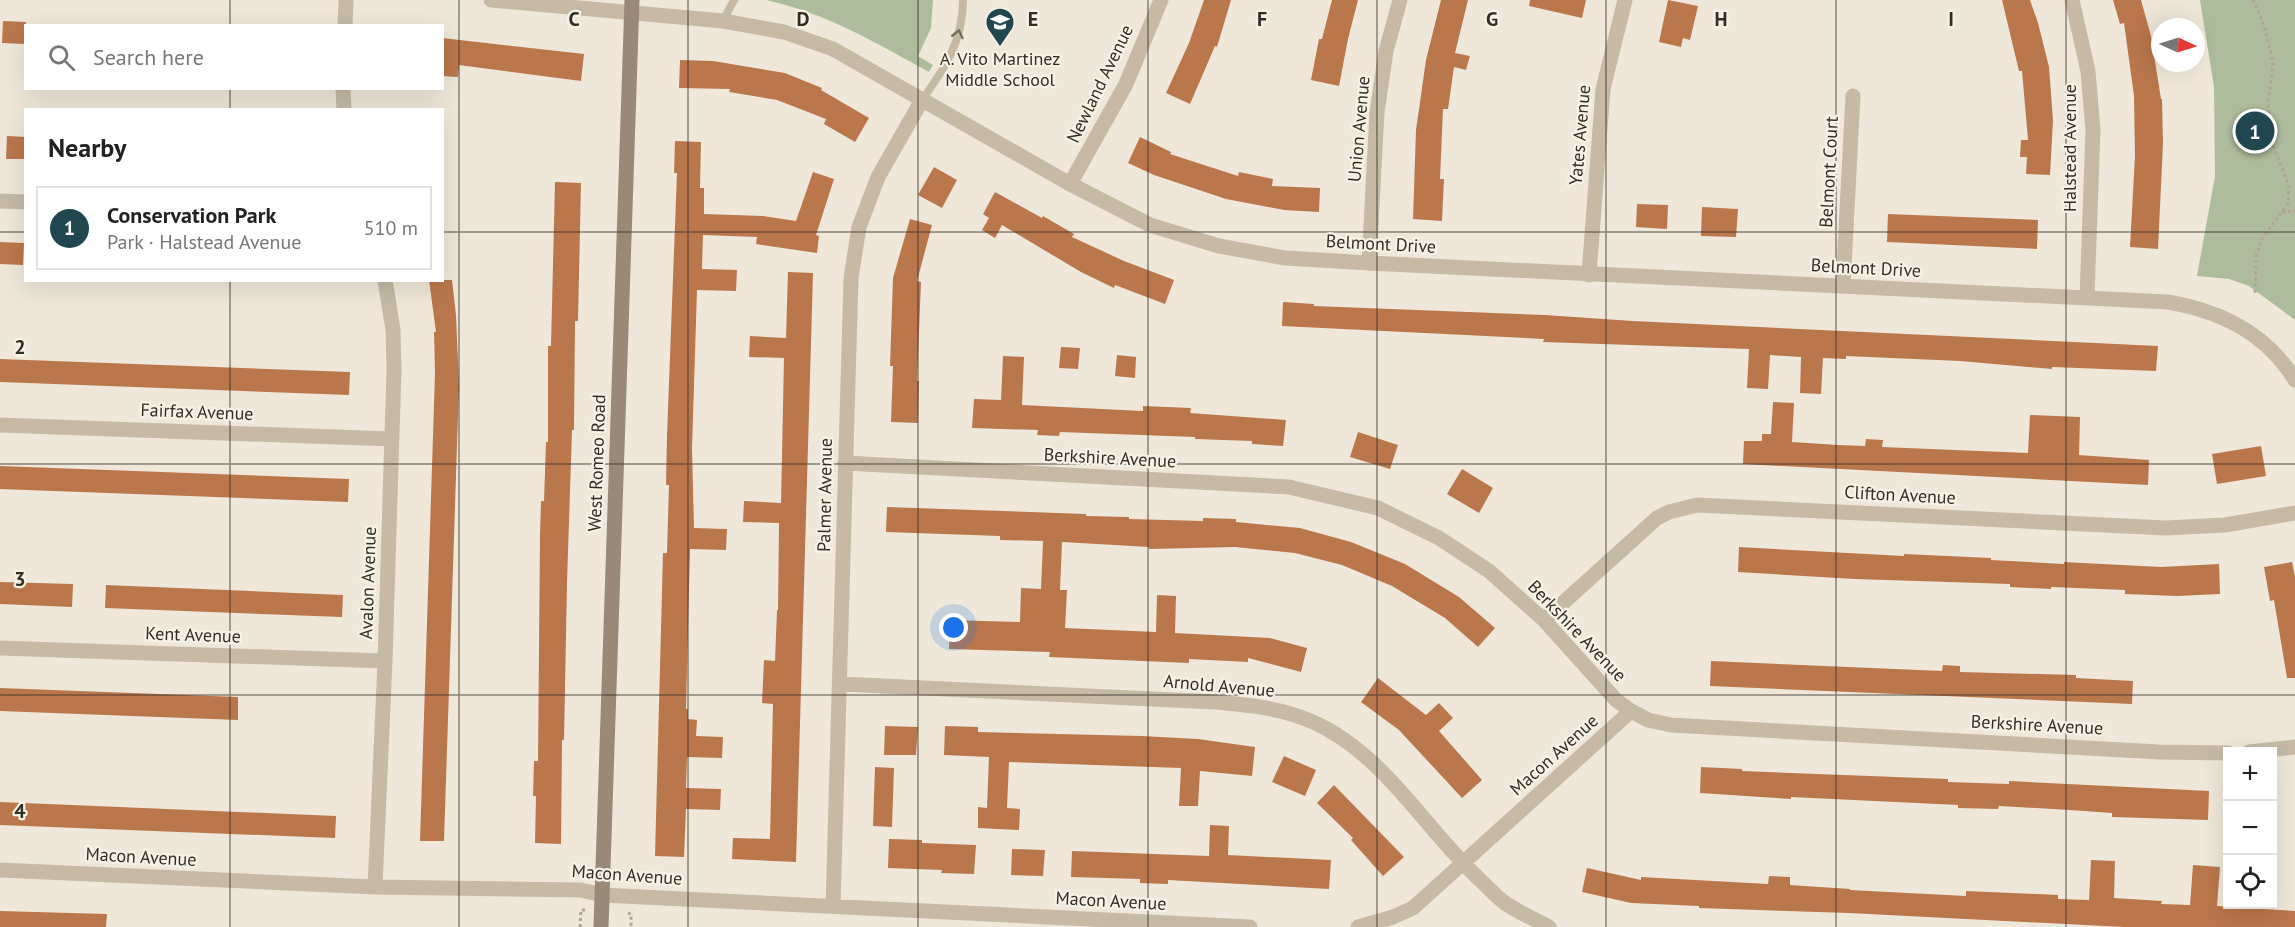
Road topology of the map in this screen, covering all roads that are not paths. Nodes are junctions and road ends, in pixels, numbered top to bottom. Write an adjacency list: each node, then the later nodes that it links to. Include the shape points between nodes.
1 (346, 0): 11 (street)
2 (491, 0): 9 (street, Belmont Drive)
3 (734, 0): 10 (lane)
4 (963, 0): 14 (lane, one-way to 4, via 959,39)
5 (1161, 0): 16 (street, Newland Avenue, via 1126,84)
6 (1400, 0): 19 (street, Union Avenue, via 1386,51 1377,112)
7 (1625, 0): 20 (street, Yates Avenue, via 1603,89)
8 (2072, 0): 23 (street, Halstead Avenue, via 2088,71 2093,130)
9 (632, 7): 10 (street, Belmont Drive); 40 (main road, West Romeo Road)
10 (723, 21): 14 (street, Belmont Drive, via 784,32 833,49)
11 (345, 24)
12 (343, 90): 15 (street)
13 (1853, 96): 22 (street, Belmont Court)
14 (922, 100): 16 (street, Belmont Drive); 27 (street, Palmer Avenue, via 878,177 859,227 851,278)
15 (344, 108)
16 (1070, 184): 19 (street, Belmont Drive, via 1150,225 1219,246 1285,258)
17 (0, 201): 18 (street)
18 (24, 202)
19 (1369, 263): 20 (street, Belmont Drive)
20 (1589, 275): 22 (street, Belmont Drive)
21 (386, 282): 26 (street, Avalon Avenue, via 393,330)
22 (1843, 286): 23 (street, Belmont Drive)
23 (2087, 297): 24 (street, Belmont Drive, via 2198,307 2253,332)
24 (2295, 380)
25 (0, 425): 26 (street, Fairfax Avenue)
26 (392, 439): 31 (street, Avalon Avenue)
27 (845, 463): 29 (street, Berkshire Avenue, via 1289,487 1378,508 1439,538 1489,571); 32 (street, Palmer Avenue)
28 (2295, 513): 29 (street, Clifton Avenue, via 2225,525 2166,528 1697,505 1657,518)
29 (1544, 620): 33 (street, Berkshire Avenue, via 1617,702)
30 (0, 648): 31 (street, Kent Avenue)
31 (385, 661): 39 (street, Avalon Avenue)
32 (840, 684): 37 (street, Arnold Avenue, via 1215,702 1285,712 1313,722 1363,753); 41 (street, Palmer Avenue)
33 (1631, 711): 36 (street, Berkshire Avenue, via 1671,725); 37 (street, Macon Avenue)
34 (2295, 747): 35 (street)
35 (2277, 749)
36 (2223, 753)
37 (1463, 864): 44 (street, Macon Avenue, via 1413,908); 45 (street, Arnold Avenue, via 1504,902)
38 (0, 870): 39 (street, Macon Avenue)
39 (375, 887): 40 (street, Macon Avenue, via 581,890)
40 (602, 895): 41 (street, Macon Avenue); 42 (main road, West Romeo Road)
41 (833, 906): 43 (street, Macon Avenue)
42 (601, 927)
43 (1250, 927)
44 (1358, 927)
45 (1549, 927)

